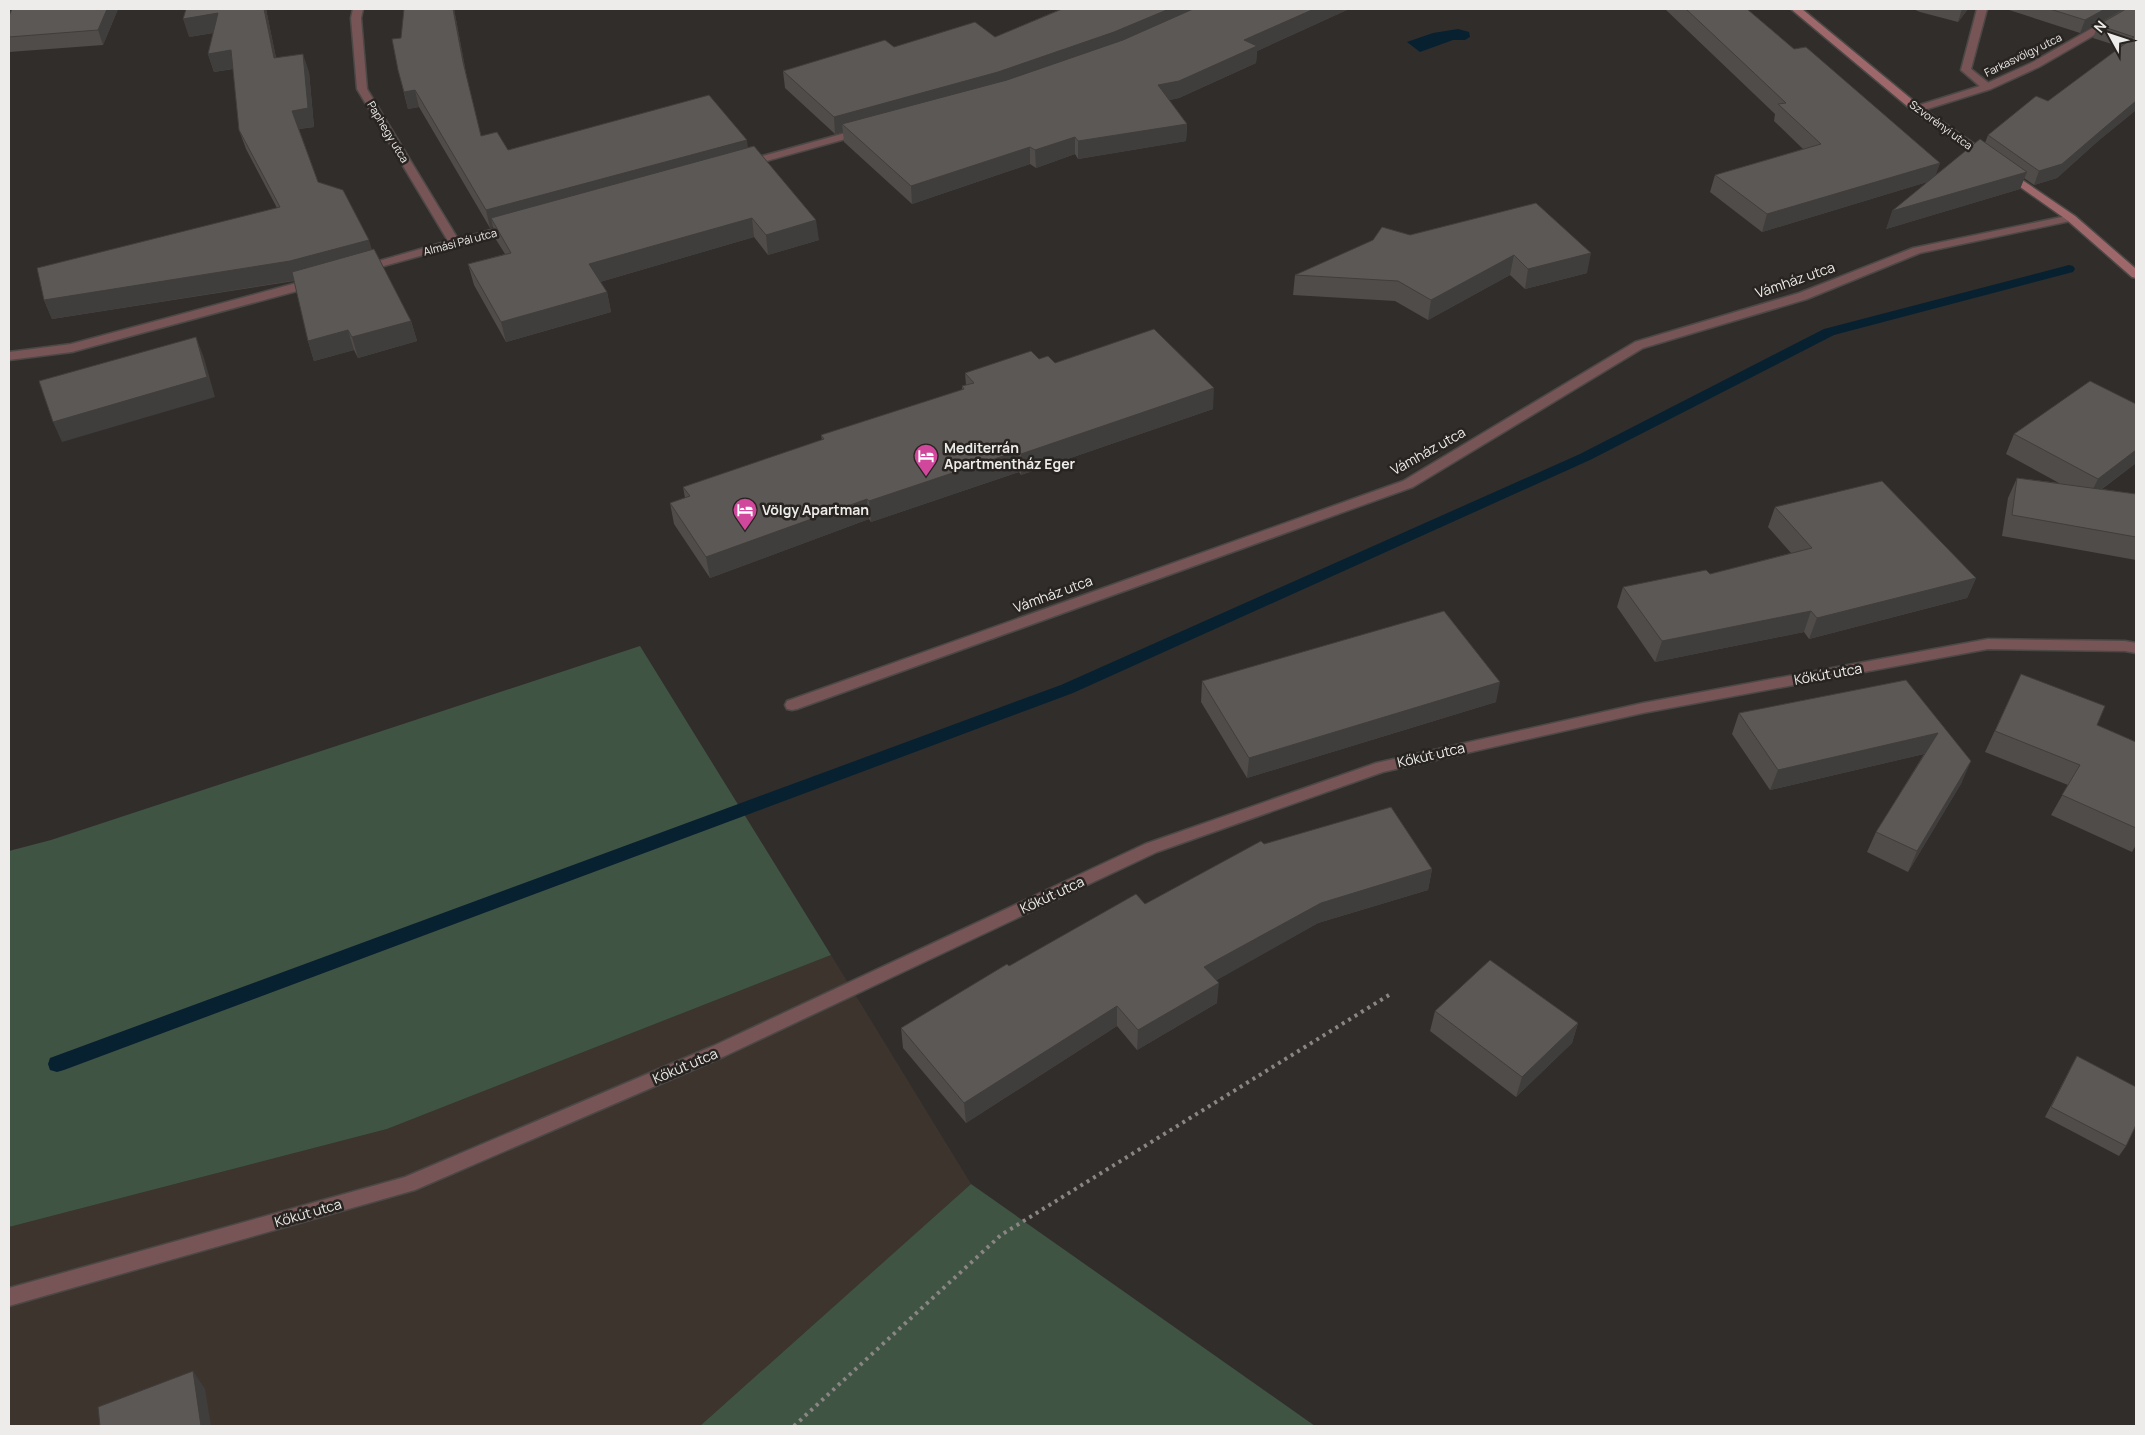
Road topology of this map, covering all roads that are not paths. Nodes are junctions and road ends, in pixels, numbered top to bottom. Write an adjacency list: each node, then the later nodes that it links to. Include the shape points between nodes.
1 (358, 9): 11 (street, Paphegy utca, via 362,89)
2 (1796, 9): 6 (main road, Szvorényi utca)
3 (1982, 9): 5 (street, via 1966,70)
4 (2133, 9): 5 (street, Farkasvölgy utca, via 2035,66)
5 (1987, 87): 6 (street, Farkasvölgy utca)
6 (1917, 109): 9 (main road, Szvorényi utca)
7 (878, 127): 8 (street)
8 (734, 167)
9 (2071, 218): 12 (main road, Szvorényi utca); 18 (street, Vámház utca, via 1917,250 1803,296 1639,345 1408,484)
10 (522, 225): 11 (street, Almási Pál utca)
11 (455, 243): 13 (street, Almási Pál utca)
12 (2131, 266): 14 (main road, Szvorényi utca)
13 (350, 272)
14 (2136, 275)
15 (330, 277): 16 (street, via 72,348)
16 (9, 356)
17 (2136, 648): 19 (street, Kőkút utca, via 1988,644 1643,708 1381,767 1151,848 719,1051 408,1184)
18 (792, 704)
19 (9, 1297)

